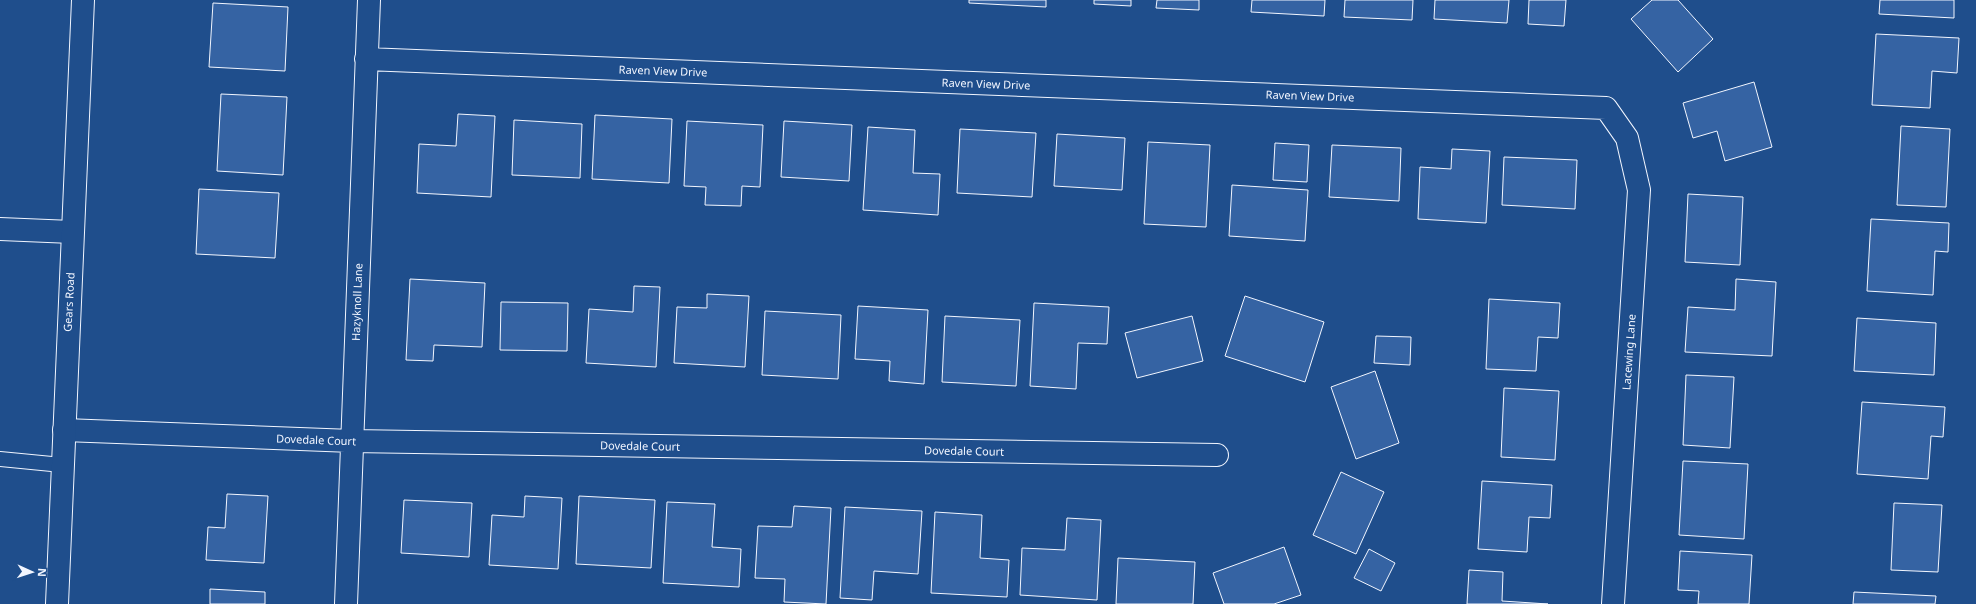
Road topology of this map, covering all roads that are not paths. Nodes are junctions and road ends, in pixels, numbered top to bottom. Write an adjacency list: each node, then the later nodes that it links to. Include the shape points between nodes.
1 (83, 0): 6 (street, Gears Road)
2 (369, 0): 3 (street, Hazyknoll Lane)
3 (366, 59): 4 (street, Raven View Drive); 8 (street, Hazyknoll Lane)
4 (1606, 108): 14 (street, Lacewing Lane, via 1627,138 1639,190)
5 (0, 229): 6 (street)
6 (72, 232): 7 (street, Gears Road)
7 (64, 430): 8 (street, Dovedale Court); 11 (street, Gears Road)
8 (352, 441): 9 (street, Dovedale Court); 13 (street, Hazyknoll Lane)
9 (1217, 455)
10 (0, 459): 11 (lane)
11 (62, 465): 12 (street, Gears Road)
12 (57, 604)
13 (346, 604)
14 (1613, 604)

